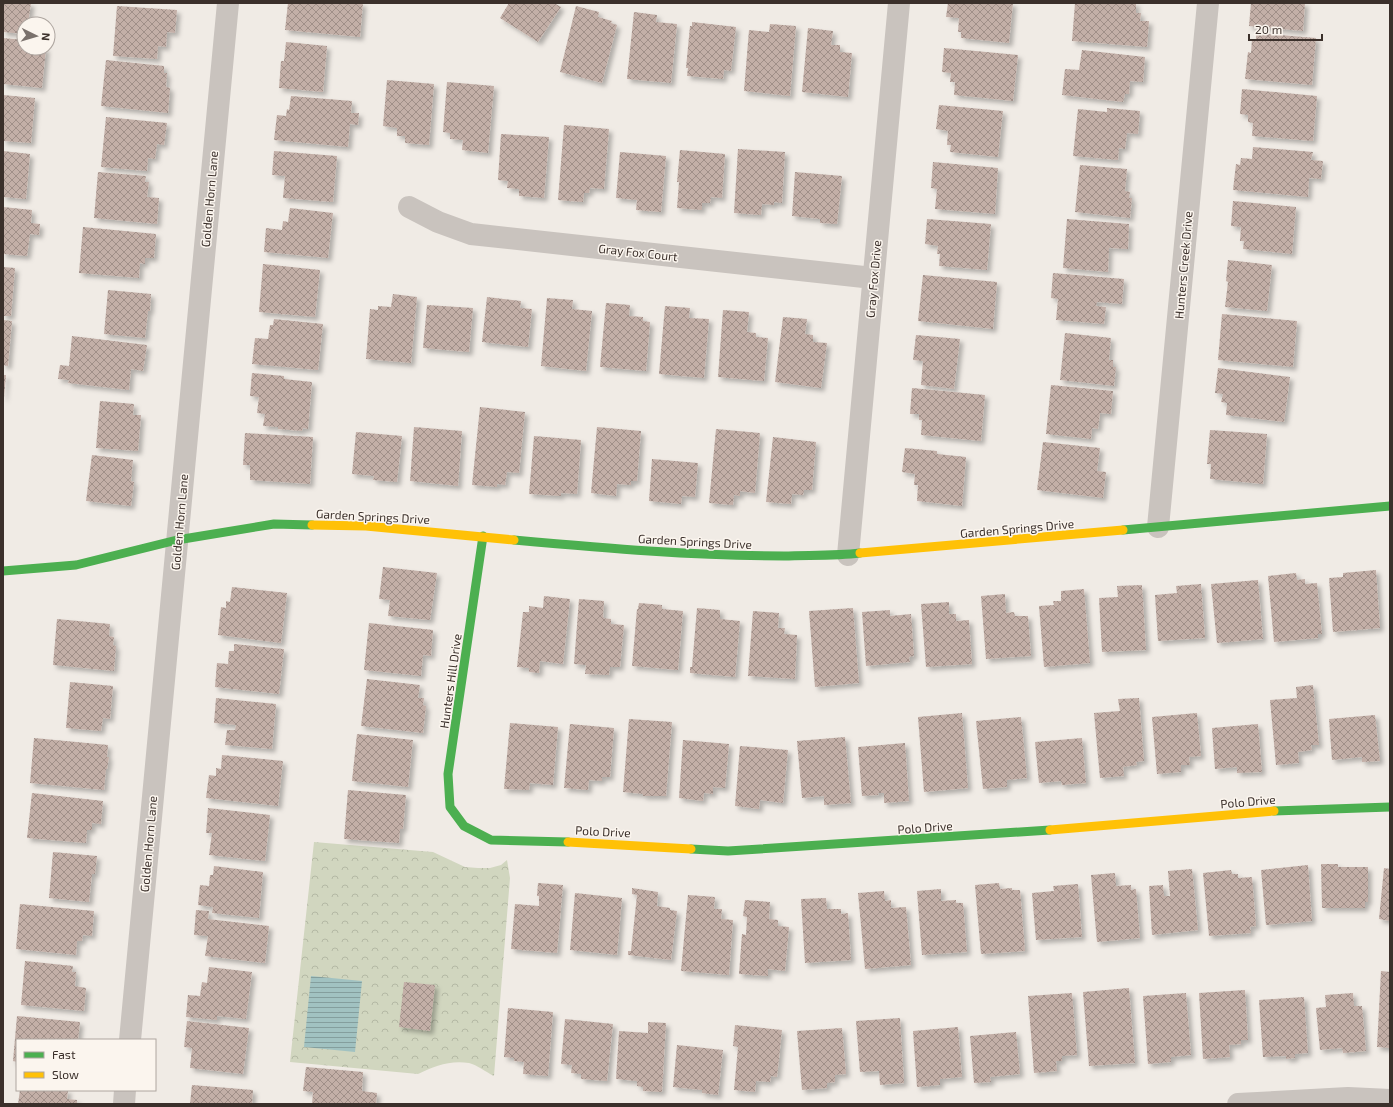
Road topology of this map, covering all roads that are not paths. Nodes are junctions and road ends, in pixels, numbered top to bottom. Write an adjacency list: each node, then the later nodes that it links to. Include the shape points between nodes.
1 (228, 3): 9 (street, Golden Horn Lane)
2 (899, 3): 5 (street, Gray Fox Drive)
3 (1208, 3): 7 (street, Hunters Creek Drive)
4 (409, 207): 5 (street, Gray Fox Court, via 438,222 471,234)
5 (873, 278): 10 (street, Gray Fox Drive)
6 (1390, 506): 7 (street, Garden Springs Drive)
7 (1158, 527): 10 (street, Garden Springs Drive)
8 (483, 536): 9 (street, Garden Springs Drive, via 366,526 274,524); 10 (street, Garden Springs Drive, via 622,550 735,556); 13 (street, Hunters Hill Drive, via 448,774 450,807)
9 (177, 540): 11 (street, Garden Springs Drive, via 76,565); 14 (street, Golden Horn Lane)
10 (848, 555)
11 (3, 571)
12 (1390, 807): 13 (street, Polo Drive, via 1270,811 1033,832 728,851 604,842 491,840)
13 (464, 826)
14 (130, 1039)
15 (125, 1091): 17 (street)
16 (1390, 1100): 18 (street, via 1348,1098)
17 (124, 1104)
18 (1238, 1104)

